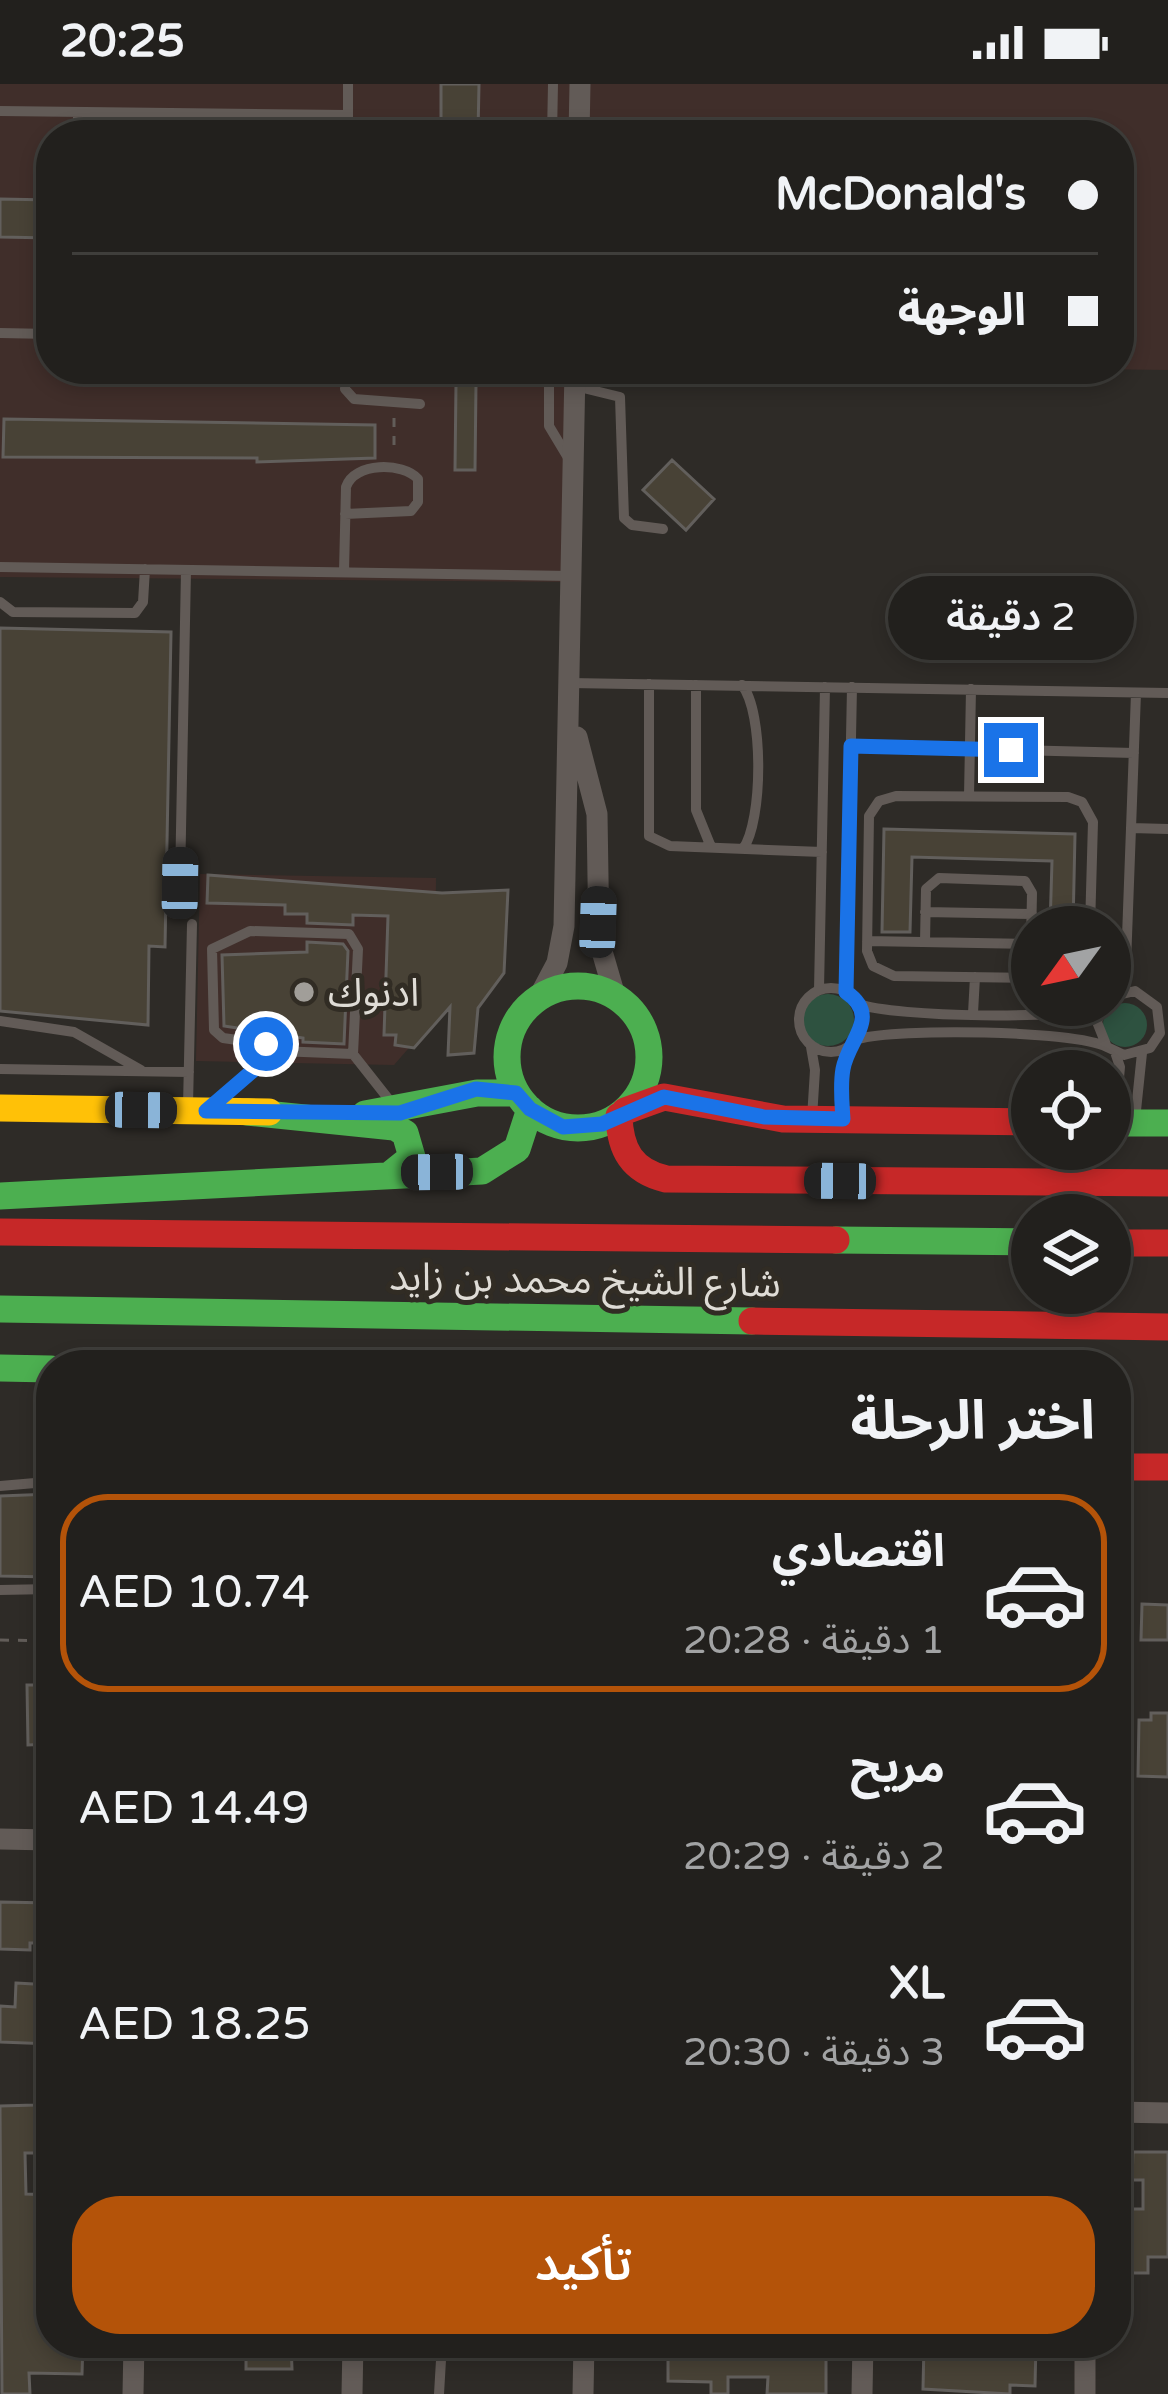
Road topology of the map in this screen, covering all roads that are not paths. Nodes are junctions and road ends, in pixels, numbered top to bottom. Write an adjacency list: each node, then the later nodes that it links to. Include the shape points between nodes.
1 (349, 84): 6 (lane)
2 (553, 84): 9 (lane)
3 (580, 84): 10 (street)
4 (0, 111): 5 (lane)
5 (79, 112): 6 (lane); 7 (lane)
6 (348, 115): 8 (lane)
7 (79, 120)
8 (348, 120)
9 (552, 120)
10 (579, 120)
11 (0, 334): 12 (lane)
12 (36, 334)
13 (348, 384): 17 (lane, via 350,396)
14 (548, 384): 18 (lane, via 549,426)
15 (575, 384): 18 (street)
16 (589, 384): 20 (lane, via 620,397 624,518)
17 (420, 404)
18 (573, 464): 25 (street)
19 (346, 514): 19 (lane, via 352,473 417,476 415,509); 24 (lane)
20 (663, 529)
21 (145, 569): 22 (lane); 23 (lane); 26 (lane, via 143,602 134,613 13,611)
22 (0, 570)
23 (186, 570): 24 (lane); 45 (lane)
24 (344, 572): 25 (lane)
25 (572, 576): 27 (street)
26 (0, 602)
27 (570, 683): 28 (lane); 60 (street, via 597,814 599,941); 61 (street, via 564,926)
28 (650, 684): 29 (lane); 42 (lane, via 645,828 662,845)
29 (696, 685): 30 (lane); 42 (lane, via 696,810)
30 (742, 686): 31 (lane); 43 (lane, via 756,716 755,824)
31 (825, 687): 32 (lane); 44 (lane)
32 (852, 687): 33 (lane); 36 (lane)
33 (971, 689): 34 (lane); 37 (lane)
34 (1136, 693): 35 (lane); 38 (lane)
35 (1168, 693)
36 (851, 746): 37 (lane); 58 (lane)
37 (970, 749): 38 (lane); 39 (lane)
38 (1134, 753): 40 (lane)
39 (969, 796): 47 (lane, via 1068,797 1088,807); 52 (lane, via 896,796 873,808)
40 (1131, 829): 41 (lane); 48 (lane)
41 (1168, 829)
42 (710, 848): 43 (lane)
43 (743, 849): 44 (lane)
44 (822, 852): 57 (lane)
45 (180, 883)
46 (1032, 906): 49 (lane, via 1025,881 939,878 926,889)
47 (1091, 906)
48 (1129, 906)
49 (926, 912): 50 (lane); 53 (lane)
50 (1011, 914)
51 (192, 924): 80 (lane)
52 (867, 941): 53 (lane); 55 (lane, via 873,966 886,975)
53 (925, 942): 54 (lane)
54 (1011, 944)
55 (975, 977): 56 (lane); 64 (lane)
56 (1011, 978)
57 (819, 990): 58 (lane); 72 (lane, via 801,1010)
58 (846, 992): 62 (lane)
59 (1131, 992): 63 (lane)
60 (615, 996): 61 (main road, via 577,985); 69 (main road)
61 (539, 997): 67 (main road)
62 (859, 1004): 64 (lane); 71 (lane, via 864,1022)
63 (1162, 1010): 70 (lane)
64 (973, 1013): 65 (lane)
65 (1011, 1013)
66 (0, 1021): 79 (lane, via 74,1032)
67 (514, 1024): 82 (main road); 83 (main road, via 507,1058)
68 (1099, 1026): 73 (lane)
69 (647, 1040): 84 (main road); 89 (main road, via 646,1078)
70 (1162, 1040): 75 (lane)
71 (855, 1042): 72 (lane, via 826,1052); 73 (lane, via 890,1033 1077,1037); 91 (lane, via 842,1071)
72 (810, 1044): 90 (lane)
73 (1111, 1050)
74 (1131, 1052): 75 (lane)
75 (1142, 1053): 81 (lane)
76 (353, 1054): 77 (lane, via 295,1048); 77 (lane, via 356,940 244,932 212,949 212,1024 223,1038 266,1044); 88 (lane)
77 (271, 1055): 86 (lane)
78 (0, 1069): 79 (lane)
79 (143, 1072): 80 (lane)
80 (189, 1072): 86 (lane)
81 (1131, 1088)
82 (436, 1100): 83 (main road, via 476,1089); 88 (main road)
83 (523, 1101): 89 (main road, via 546,1120 583,1128); 95 (main road, via 520,1149 497,1168)
84 (705, 1103): 89 (main road, via 664,1097); 90 (main road)
85 (0, 1108): 86 (main road)
86 (197, 1111): 87 (main road)
87 (248, 1112): 88 (main road); 95 (main road, via 394,1127 406,1133 412,1157)
88 (400, 1113)
89 (622, 1113): 96 (main road, via 625,1155 642,1172 666,1179)
90 (812, 1119): 91 (main road)
91 (843, 1119): 92 (main road)
92 (1011, 1122)
93 (1131, 1123): 94 (main road)
94 (1168, 1123)
95 (392, 1173): 97 (main road)
96 (1168, 1184)
97 (0, 1196)
98 (0, 1232): 99 (main road, شارع الشيخ محمد بن زايد)
99 (1011, 1243)
100 (1131, 1243): 101 (main road)
101 (1168, 1244)
102 (0, 1309): 103 (main road, شارع الشيخ محمد بن زايد)
103 (1126, 1327): 104 (main road, شارع الشيخ محمد بن زايد); 105 (main road)
104 (1168, 1327)
105 (1168, 1341)
106 (0, 1368): 107 (main road)
107 (36, 1369)
108 (1131, 1467): 109 (main road)
109 (1168, 1467)
110 (36, 1482): 111 (lane)
111 (0, 1486)
112 (36, 1589): 113 (lane)
113 (0, 1590)
114 (0, 1839): 115 (street)
115 (36, 1840)
116 (1131, 2112): 117 (street)
117 (1168, 2113)
118 (134, 2358): 124 (street)
119 (353, 2358): 125 (street)
120 (441, 2358): 126 (lane)
121 (584, 2358): 127 (street)
122 (863, 2358): 128 (street)
123 (1085, 2358): 129 (street)
124 (133, 2394)
125 (352, 2394)
126 (439, 2394)
127 (583, 2394)
128 (862, 2394)
129 (1084, 2394)

